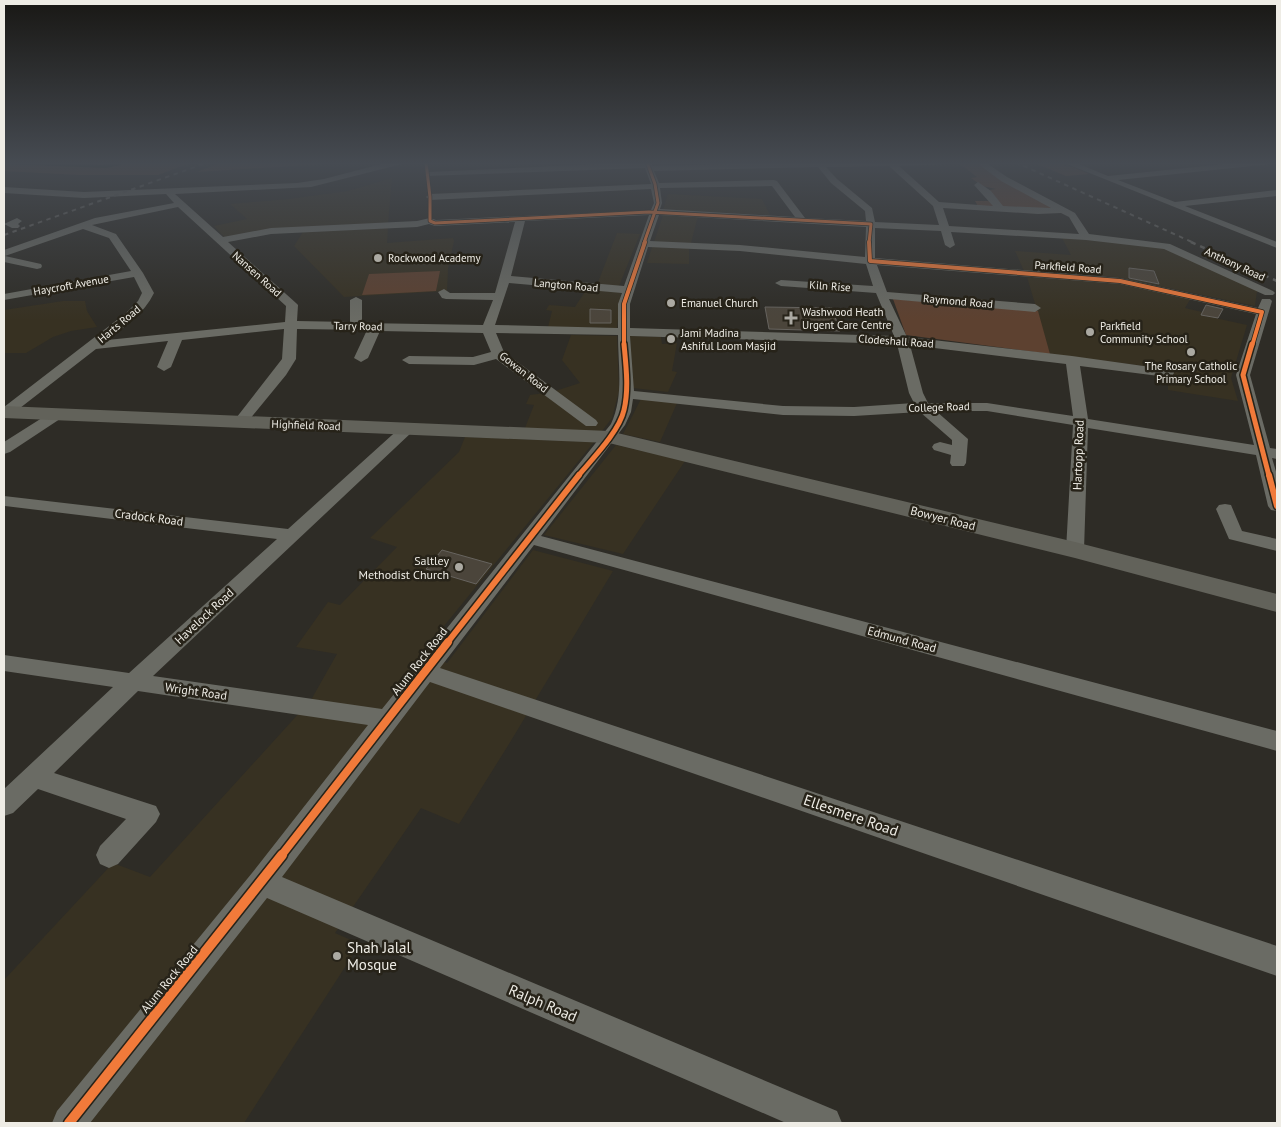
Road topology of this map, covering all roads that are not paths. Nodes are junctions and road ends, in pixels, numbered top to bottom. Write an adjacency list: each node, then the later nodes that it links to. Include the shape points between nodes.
1 (131, 215): 16 (street)
2 (191, 215): 21 (street, Nansen Road)
3 (430, 215): 14 (street)
4 (605, 215): 12 (street, Anthony Road)
5 (653, 215): 23 (street, Alum Rock Road)
6 (702, 215): 13 (street, Anthony Road)
7 (798, 215): 13 (street)
8 (870, 215): 15 (street)
9 (940, 215): 17 (street)
10 (1071, 215): 20 (street)
11 (1199, 215): 19 (street)
12 (521, 219): 14 (street, Anthony Road); 33 (street)
13 (802, 220): 15 (street, Anthony Road)
14 (430, 221): 21 (street, Anthony Road, via 271,231)
15 (871, 224): 17 (street, Anthony Road); 28 (street)
16 (82, 225): 25 (street); 32 (street, Harts Road, via 113,236)
17 (945, 228): 20 (street, Anthony Road); 22 (street, via 949,242)
18 (1268, 231): 19 (street)
19 (1248, 234): 24 (street)
20 (1086, 237): 38 (street, Anthony Road, via 1166,246)
21 (220, 241): 44 (street, Nansen Road, via 292,305)
22 (963, 241)
23 (644, 244): 28 (street, Parkfield Road, via 740,248); 35 (street, Alum Rock Road)
24 (1277, 245)
25 (4, 253)
26 (4, 259): 30 (street)
27 (957, 260): 31 (street)
28 (870, 261): 31 (street, Parkfield Road); 37 (street)
29 (1000, 264): 31 (street)
30 (37, 266)
31 (980, 266): 43 (street, Parkfield Road, via 1120,282)
32 (138, 273): 39 (street, Haycroft Avenue); 51 (street, Harts Road, via 148,292 147,297 130,316)
33 (505, 279): 35 (street, Langton Road); 40 (street)
34 (780, 282): 37 (street, Kiln Rise)
35 (627, 290): 48 (street, Alum Rock Road)
36 (444, 292): 40 (street, via 446,296)
37 (880, 292): 42 (street, Raymond Road); 50 (street)
38 (1273, 292): 43 (street)
39 (4, 297)
40 (500, 297): 47 (street)
41 (356, 300): 45 (street)
42 (1035, 308)
43 (1262, 312): 68 (street, via 1243,375)
44 (292, 325): 45 (street, Tarry Road); 49 (street, Tarry Road); 62 (street, Nansen Road, via 289,359)
45 (356, 326): 46 (street, Tarry Road)
46 (375, 327): 47 (street, Tarry Road); 53 (street)
47 (488, 329): 48 (street, Tarry Road); 52 (street, Gowan Road)
48 (624, 332): 50 (street, Clodeshall Road); 58 (street, Alum Rock Road)
49 (177, 336): 51 (street, Tarry Road); 56 (street)
50 (902, 340): 55 (street, Clodeshall Road); 59 (street)
51 (94, 345): 60 (street, Harts Road)
52 (498, 354): 54 (street, via 474,361); 65 (street, Gowan Road)
53 (361, 358)
54 (409, 360)
55 (1072, 360): 57 (street, Clodeshall Road); 63 (street, Hartopp Road)
56 (164, 367)
57 (1167, 373)
58 (627, 394): 59 (street, College Road, via 722,407 801,412 869,412); 65 (street, Alum Rock Road, via 618,425)
59 (922, 406): 63 (street, College Road, via 987,407); 66 (street, via 960,439 959,457)
60 (5, 412): 61 (main road, Highfield Road)
61 (58, 414): 62 (main road, Highfield Road); 67 (street)
62 (240, 422): 64 (main road, Highfield Road)
63 (1081, 423): 68 (street, College Road); 75 (street, Hartopp Road)
64 (407, 429): 65 (main road, Highfield Road); 72 (street, Havelock Road)
65 (600, 430): 73 (street, Alum Rock Road); 75 (main road, Bowyer Road)
66 (940, 447)
67 (4, 449)
68 (1270, 453): 70 (street)
69 (6, 501): 72 (street, Cradock Road)
70 (1277, 506)
71 (1225, 509): 74 (street, via 1234,535)
72 (292, 535): 79 (street, Havelock Road)
73 (528, 538): 78 (street, Alum Rock Road); 81 (street, Edmund Road)
74 (1277, 545)
75 (1075, 550): 76 (main road, Bowyer Road)
76 (1277, 604)
77 (4, 663): 79 (street, Wright Road)
78 (424, 671): 80 (street, Alum Rock Road); 86 (street, Ellesmere Road)
79 (134, 681): 80 (street, Wright Road); 82 (street, Havelock Road)
80 (388, 719): 85 (street, Alum Rock Road)
81 (1277, 741)
82 (34, 777): 83 (street, Havelock Road); 84 (street, via 147,814)
83 (4, 805)
84 (109, 855)
85 (262, 882): 87 (street, Alum Rock Road); 88 (street, Ralph Road)
86 (1277, 960)
87 (68, 1123)
88 (825, 1123)

